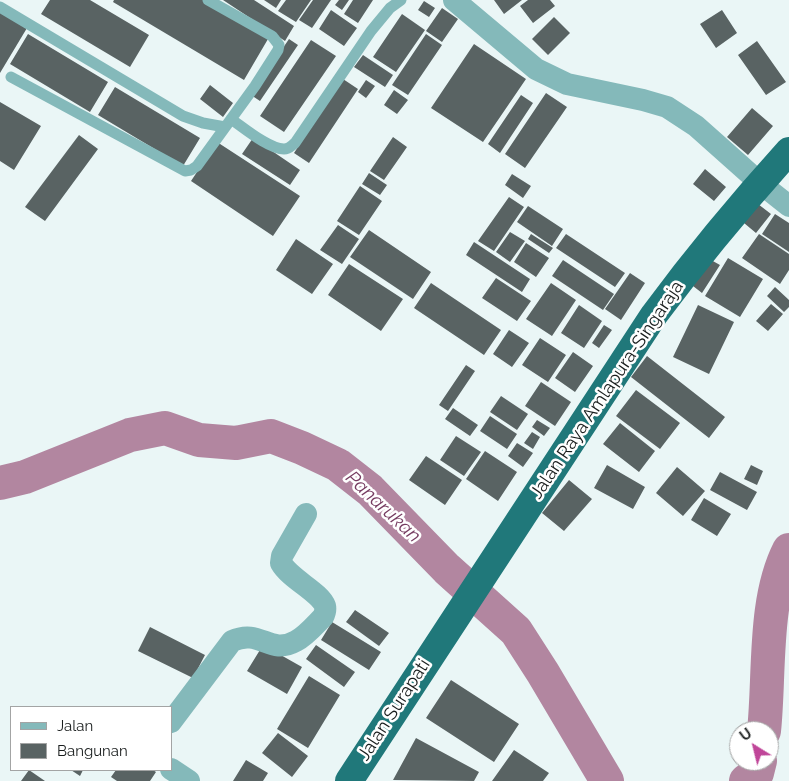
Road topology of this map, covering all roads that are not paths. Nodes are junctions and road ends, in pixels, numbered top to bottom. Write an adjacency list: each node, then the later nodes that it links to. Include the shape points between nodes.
1 (208, 0): 6 (lane, via 272,36 278,45 255,86)
2 (400, 0): 6 (lane, via 370,31 289,148 271,145)
3 (454, 0): 8 (street, via 536,69 567,84 667,107 696,126)
4 (0, 7): 6 (lane, via 182,116 204,123)
5 (11, 77): 6 (lane, via 185,172 197,166)
6 (228, 123)
7 (789, 151): 8 (highway, Jalan Raya Amlapura-Singaraja)
8 (760, 183): 9 (street); 11 (highway, Jalan Raya Amlapura-Singaraja, via 654,315)
9 (789, 206)
10 (306, 514): 12 (street, via 281,563 321,600 326,612 323,617 299,640 282,646 248,637 232,641)
11 (440, 640): 15 (highway, Jalan Surapati)
12 (172, 721)
13 (172, 770): 14 (street)
14 (189, 781)
15 (349, 781)

